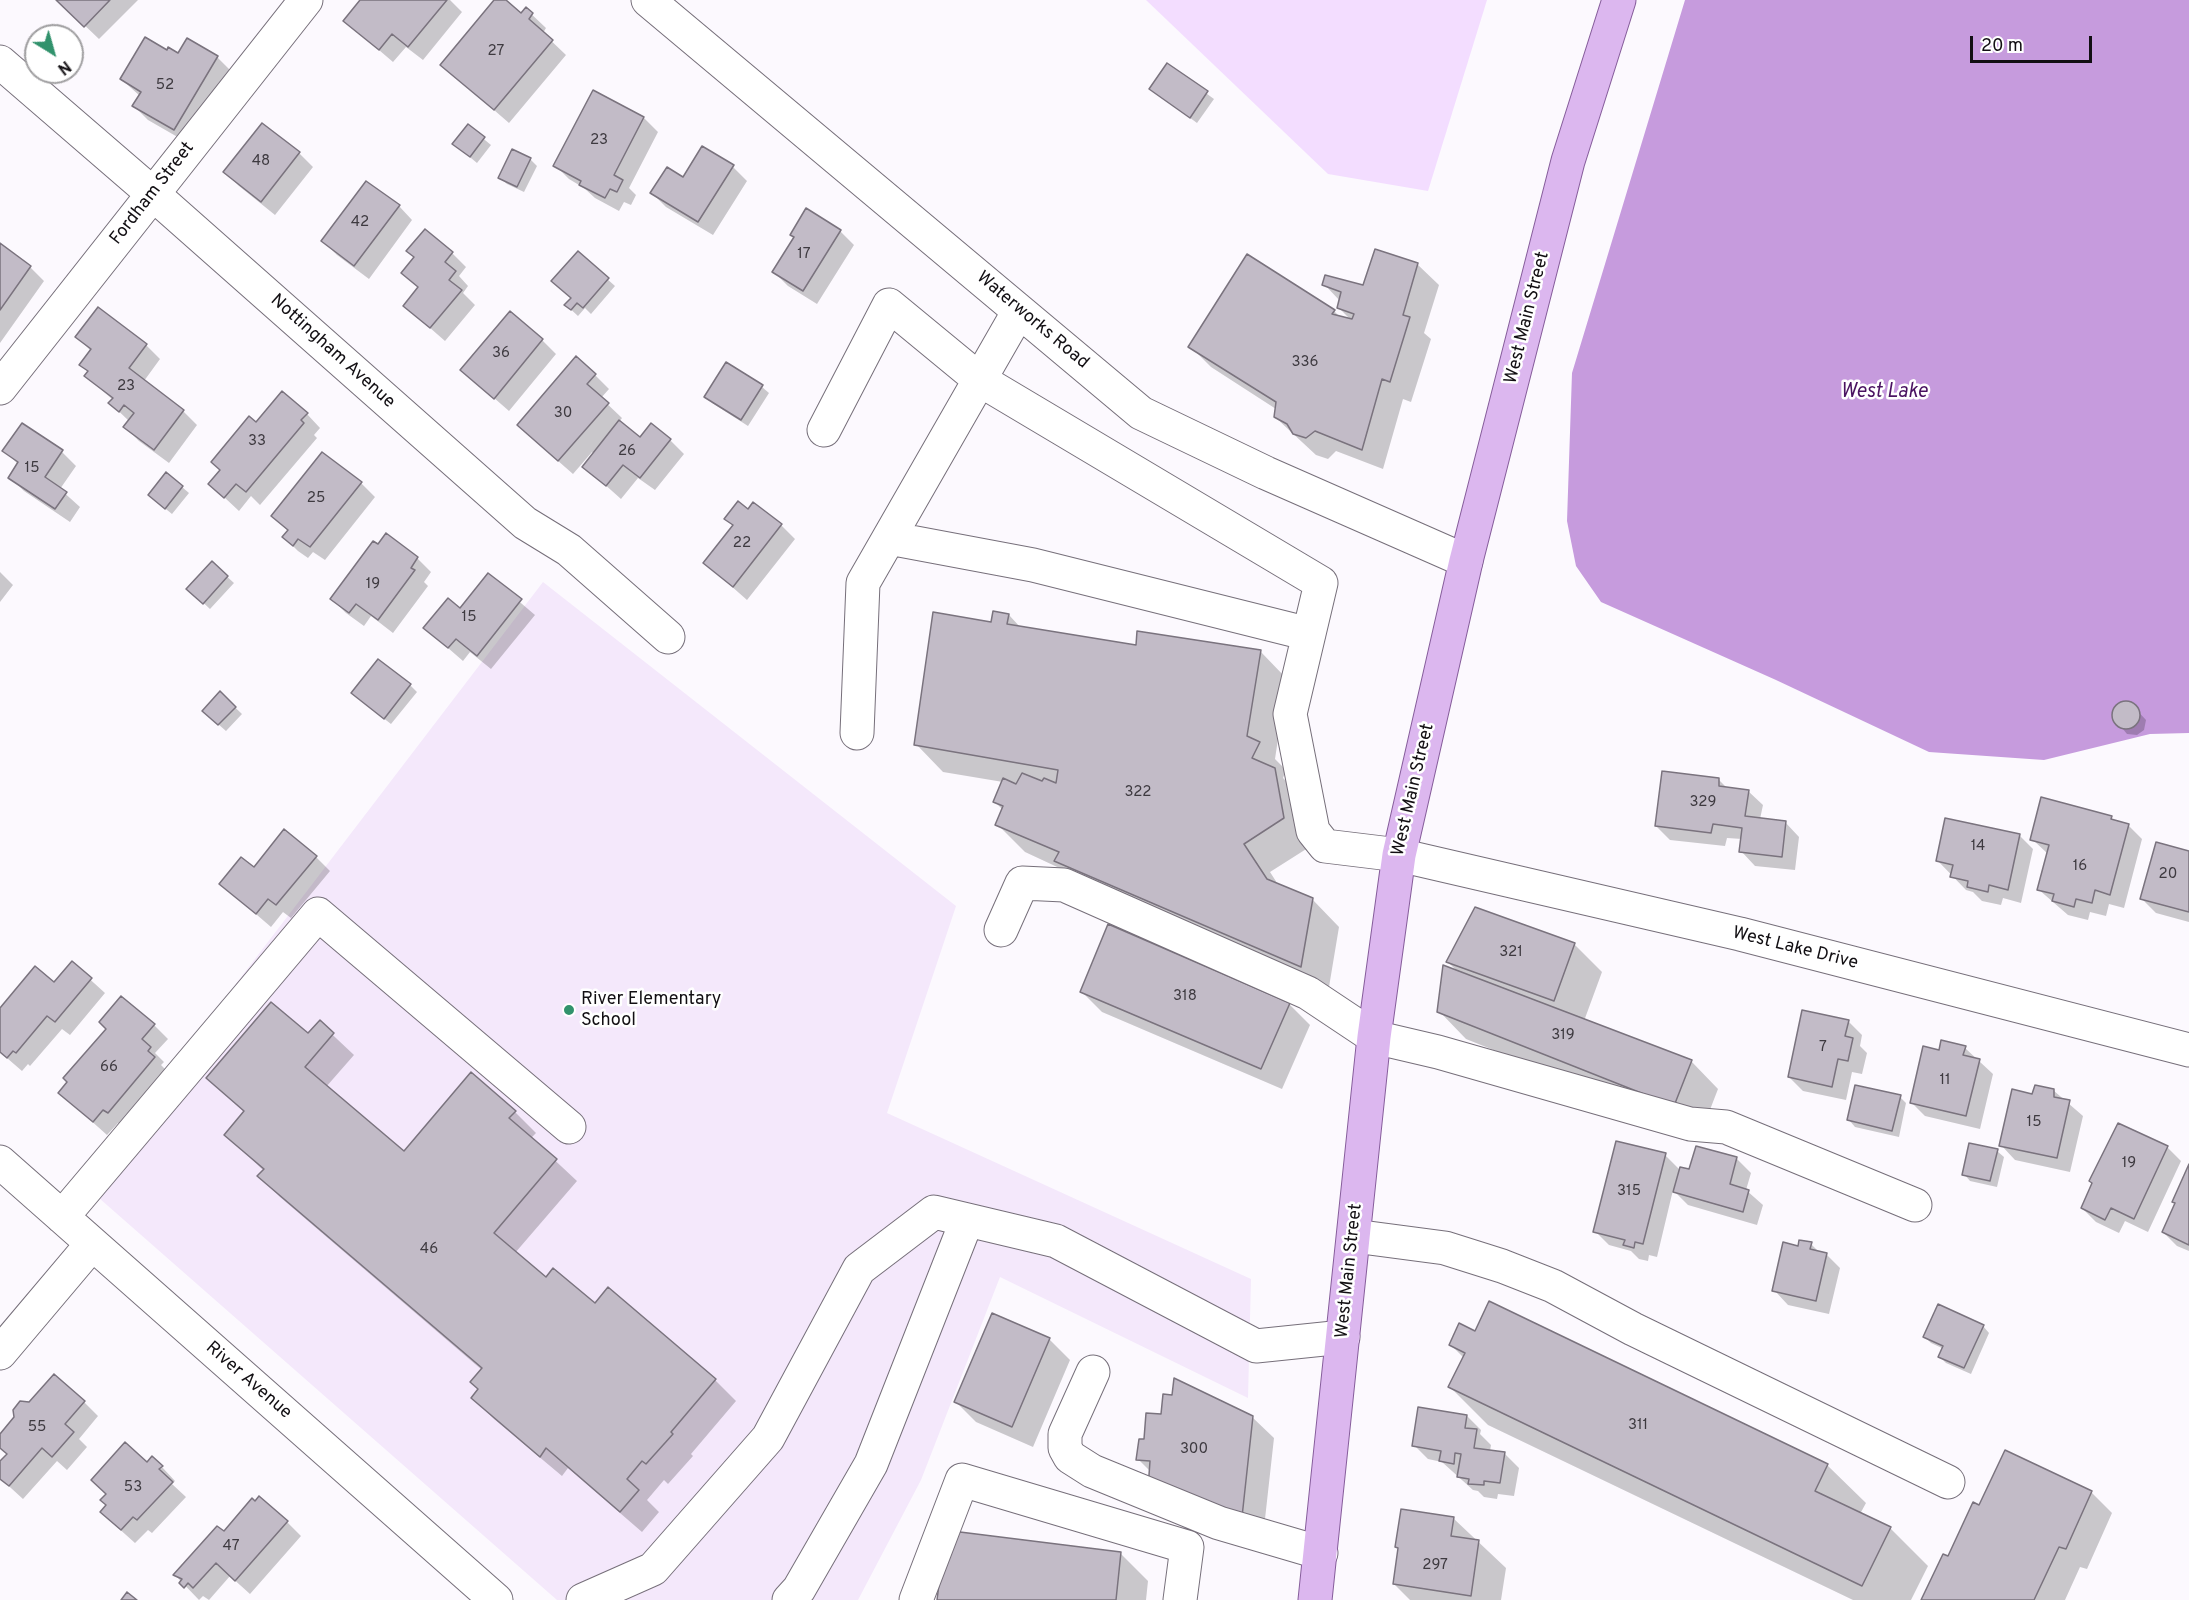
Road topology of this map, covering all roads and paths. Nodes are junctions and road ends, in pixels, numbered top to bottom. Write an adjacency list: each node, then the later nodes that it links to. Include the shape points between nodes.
1 (306, 0): 5 (street, Fordham Street)
2 (648, 0): 6 (street, Waterworks Road)
3 (1618, 0): 11 (main road, West Main Street, via 1568,161)
4 (0, 62): 5 (street, Nottingham Avenue)
5 (153, 194): 8 (street, Fordham Street); 13 (street, Nottingham Avenue, via 525,523 569,550)
6 (1019, 311): 7 (street); 11 (street, Waterworks Road, via 1141,413)
7 (980, 380): 9 (street, via 889,305); 10 (street); 12 (street, West Lake Drive, via 1321,584)
8 (0, 388)
9 (824, 430)
10 (889, 538): 12 (street, via 1033,565); 14 (street, via 863,583)
11 (1466, 561): 15 (main road, West Main Street)
12 (1309, 634): 15 (street, West Lake Drive, via 1290,714 1312,831 1325,846)
13 (668, 637)
14 (857, 733)
15 (1399, 855): 17 (main road, West Main Street); 18 (street, West Lake Drive, via 1752,937)
16 (1001, 930): 17 (street, via 1022,882 1064,885 1308,993)
17 (1374, 1037): 21 (street, via 1690,1124 1726,1127); 24 (main road, West Main Street)
18 (2189, 1050)
19 (569, 1127): 22 (street, via 318,914)
20 (0, 1162): 22 (street, River Avenue)
21 (1915, 1205)
22 (62, 1217): 25 (street, River Avenue)
23 (967, 1220): 26 (street, via 1056,1241 1256,1346); 32 (street, via 934,1212 859,1269 768,1438 653,1569); 33 (street, via 871,1464)
24 (1354, 1236): 26 (main road, West Main Street); 29 (street, via 1445,1248 1553,1286)
25 (93, 1244): 27 (street); 31 (street, River Avenue)
26 (1343, 1337): 30 (main road, West Main Street)
27 (0, 1353)
28 (1094, 1371): 30 (street, via 1065,1434 1070,1457 1092,1471 1219,1523)
29 (1948, 1482)
30 (1321, 1553): 36 (main road, West Main Street)
31 (496, 1600)
32 (583, 1600)
33 (789, 1600)
34 (916, 1600): 35 (street, via 962,1480 1187,1547)
35 (1180, 1600)
36 (1315, 1600)

